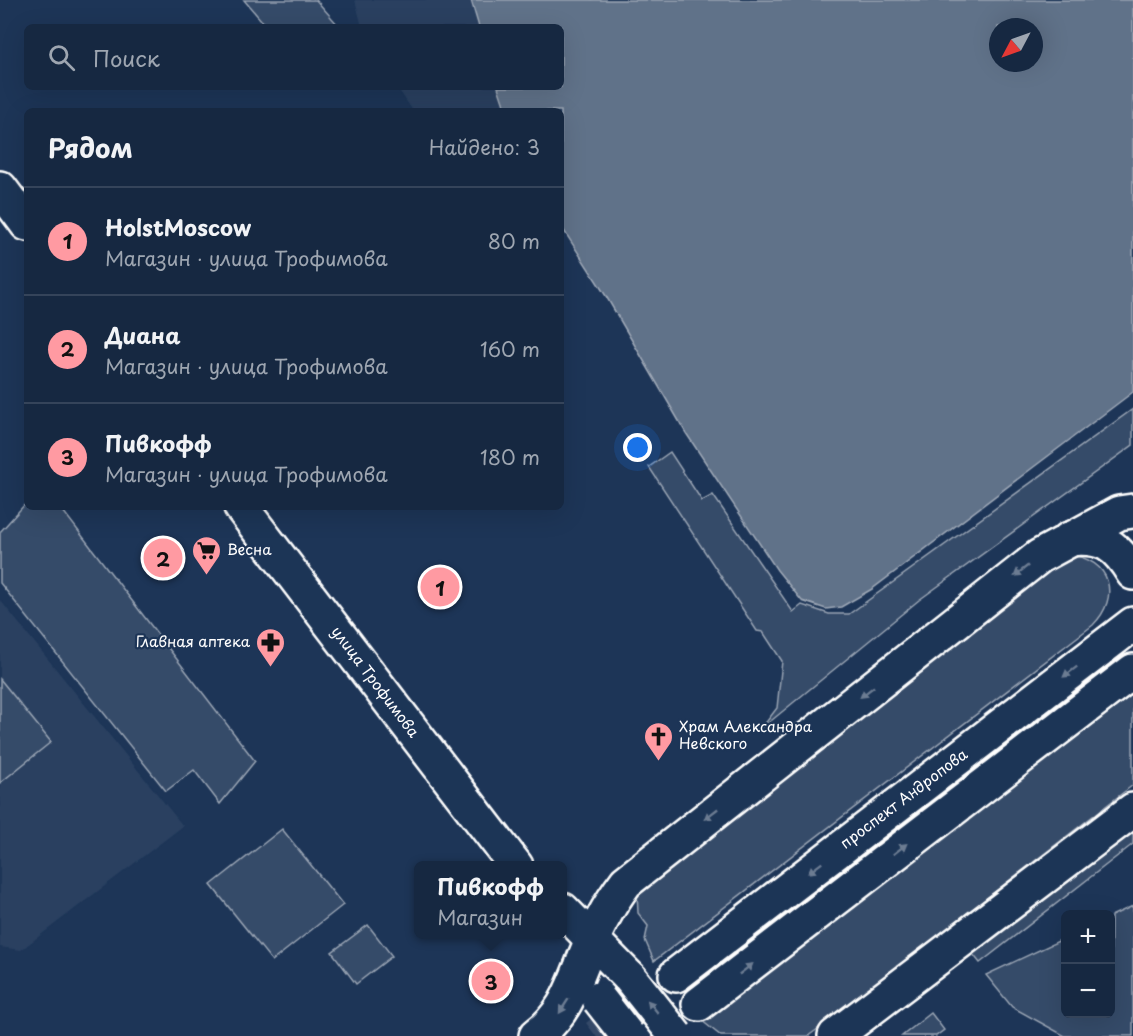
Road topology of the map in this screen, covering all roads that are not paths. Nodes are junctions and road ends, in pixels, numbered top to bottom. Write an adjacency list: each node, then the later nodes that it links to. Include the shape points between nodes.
1 (0, 188): 2 (main road)
2 (24, 220)
3 (243, 510): 11 (main road, улица Трофимова)
4 (1133, 511): 5 (main road, via 1119,513)
5 (1069, 539): 6 (main road, via 1089,537 1109,543); 14 (main road, one-way to 14, via 1040,556 626,882 605,914)
6 (1133, 573)
7 (1133, 606): 8 (main road, проспект Андропова)
8 (1121, 634): 15 (main road, проспект Андропова, one-way to 15)
9 (1132, 671): 16 (main road, one-way to 9)
10 (1133, 810): 20 (main road)
11 (513, 861)
12 (567, 917): 14 (main road)
13 (567, 939): 14 (main road)
14 (587, 954): 17 (main road, one-way to 17, via 563,1008); 18 (main road, bridge, via 599,999); 19 (main road, one-way to 14, bridge, via 630,978)
15 (676, 975)
16 (699, 1004)
17 (536, 1036)
18 (628, 1036)
19 (676, 1036)
20 (835, 1036)

